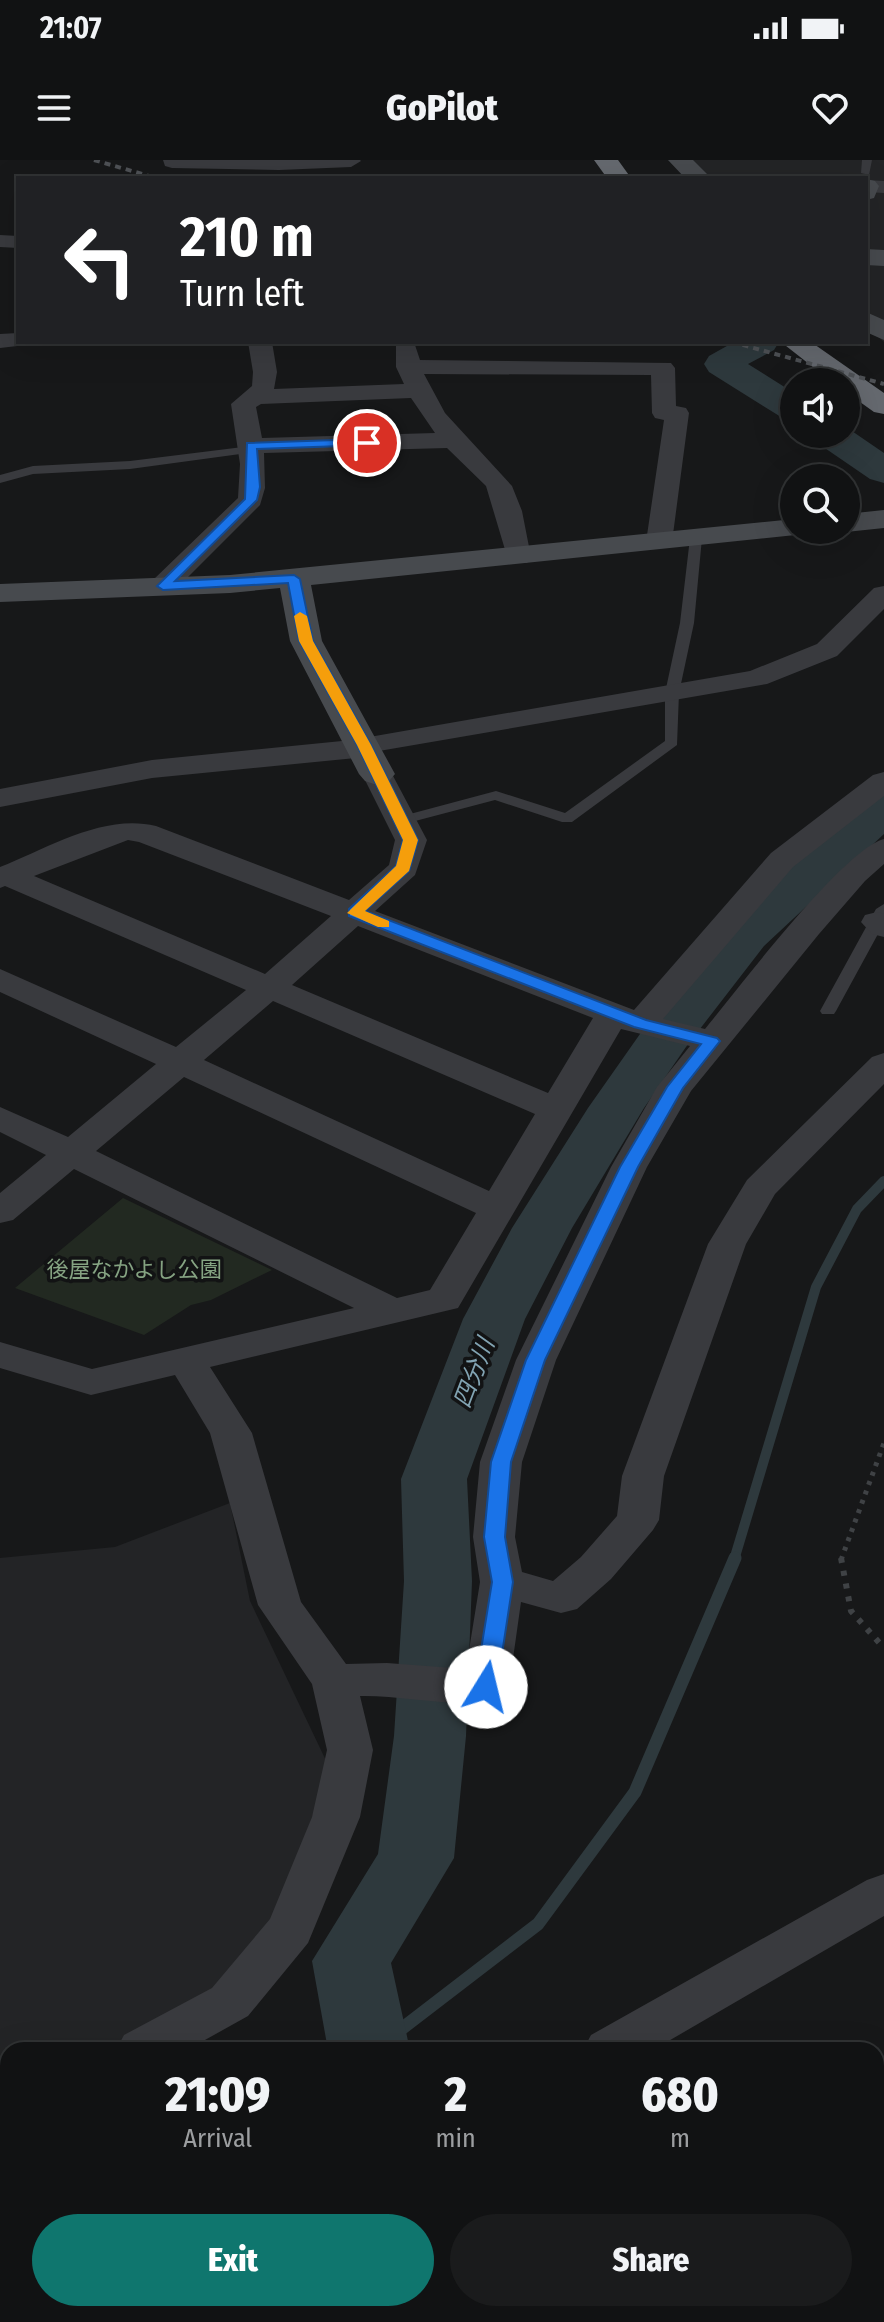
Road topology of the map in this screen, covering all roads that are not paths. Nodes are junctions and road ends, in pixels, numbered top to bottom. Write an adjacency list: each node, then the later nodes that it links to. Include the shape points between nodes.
1 (173, 160): 2 (street)
2 (352, 160)
3 (680, 160): 4 (street)
4 (697, 176)
5 (260, 344): 11 (street, via 265,388)
6 (797, 344): 12 (highway)
7 (827, 344): 9 (highway)
8 (406, 354): 10 (street); 20 (street, via 663,368 664,413 677,413)
9 (884, 385)
10 (417, 391): 11 (street); 13 (street)
11 (260, 397): 14 (street, via 243,404)
12 (884, 406)
13 (454, 440): 14 (street); 21 (street, via 498,484)
14 (251, 448): 15 (lane, via 145,464 33,470); 23 (street, via 251,500)
15 (0, 479)
16 (884, 519): 17 (street)
17 (860, 522)
18 (780, 529): 19 (street)
19 (696, 538): 20 (street); 26 (lane, via 687,623)
20 (659, 542): 21 (street)
21 (518, 557): 22 (street)
22 (294, 579): 23 (street); 27 (street, via 306,641)
23 (163, 586): 24 (street)
24 (0, 593)
25 (884, 594): 26 (street, via 827,650 757,678)
26 (672, 693): 27 (street); 30 (lane, via 672,742 567,819 496,795)
27 (369, 755): 29 (street, via 152,769); 30 (street)
28 (884, 781): 38 (street, via 782,860)
29 (0, 798)
30 (400, 821): 33 (street, via 411,840 404,868)
31 (884, 848): 39 (street, via 854,874)
32 (3, 877): 33 (street, via 111,834 137,832); 36 (street)
33 (355, 913): 36 (street); 38 (street)
34 (882, 919): 37 (lane)
35 (0, 979): 40 (street)
36 (270, 987): 40 (street); 42 (street)
37 (828, 1011)
38 (635, 1021): 39 (street); 42 (street)
39 (705, 1040): 50 (street, via 629,1167 536,1360 501,1462 494,1537)
40 (181, 1063): 44 (street); 45 (street)
41 (884, 1064): 50 (street, via 760,1188 727,1244 643,1476 638,1520 561,1598)
42 (556, 1110): 45 (street)
43 (0, 1118): 44 (street)
44 (71, 1153): 46 (street); 47 (street)
45 (497, 1208): 47 (street, via 444,1299)
46 (0, 1212)
47 (392, 1311): 49 (street)
48 (0, 1355): 49 (street, via 91,1382)
49 (186, 1360): 51 (street, via 231,1433 280,1605)
50 (502, 1582): 51 (street, via 486,1687 387,1679)
51 (334, 1681): 53 (street, via 350,1750 336,1817 291,1929 230,2002)
52 (884, 1893): 54 (street)
53 (157, 2042)
54 (623, 2042)

